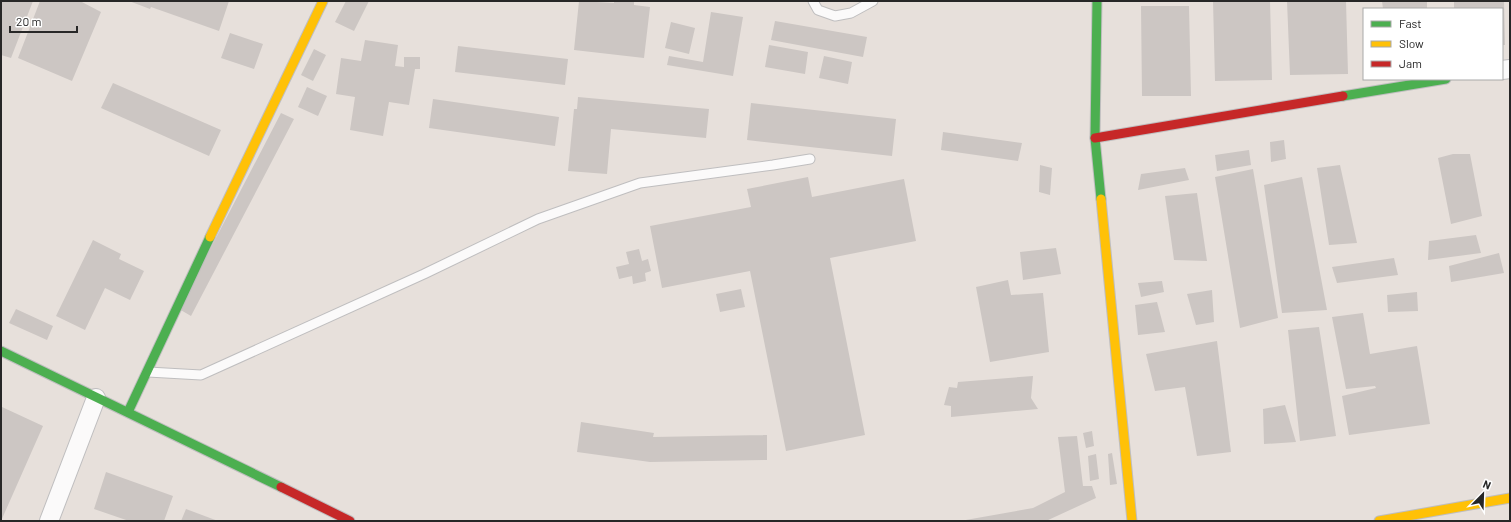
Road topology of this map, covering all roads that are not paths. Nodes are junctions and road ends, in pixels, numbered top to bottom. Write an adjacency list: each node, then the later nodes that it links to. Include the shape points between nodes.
1 (323, 1): 9 (street)
2 (814, 1): 3 (lane, via 818,10 835,16 851,13)
3 (873, 1)
4 (1097, 1): 6 (street)
5 (1440, 80): 6 (street)
6 (1095, 138): 16 (street)
7 (810, 159): 9 (lane, via 640,183 538,219 201,376)
8 (1, 351): 10 (street)
9 (146, 372): 11 (street)
10 (96, 398): 11 (street); 14 (street)
11 (128, 412): 15 (street)
12 (1510, 498): 13 (street)
13 (1433, 516): 17 (street)
14 (49, 521)
15 (350, 521)
16 (1132, 521)
17 (1379, 521)

